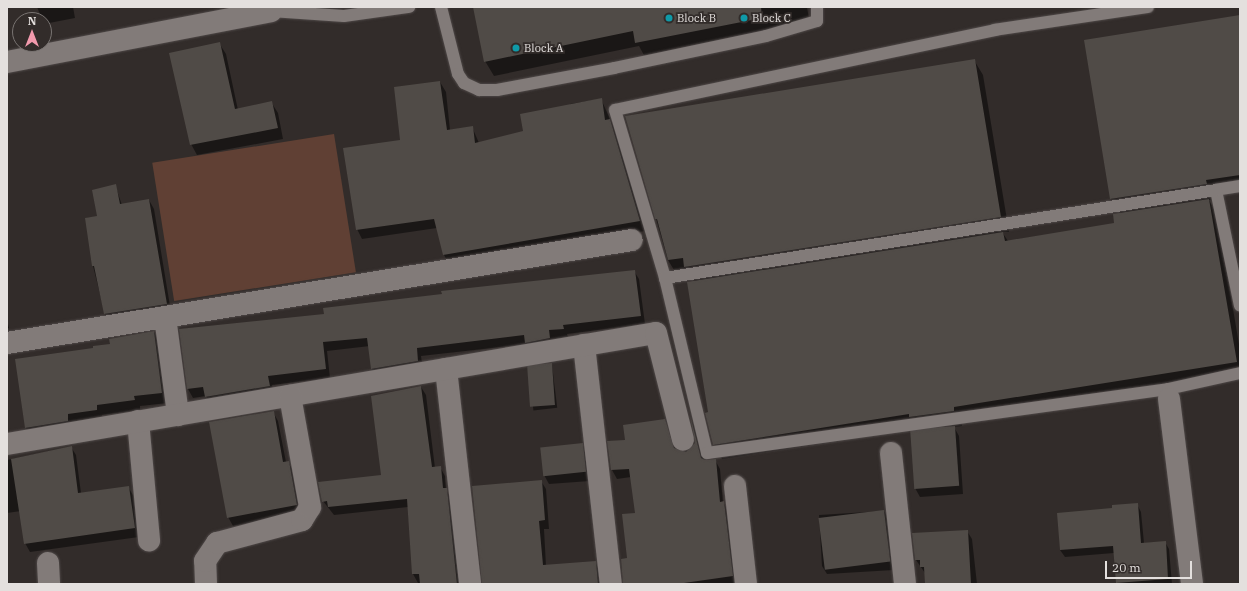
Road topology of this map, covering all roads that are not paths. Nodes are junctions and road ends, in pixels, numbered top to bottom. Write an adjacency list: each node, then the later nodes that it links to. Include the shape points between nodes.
1 (409, 7): 5 (lane, via 344,16)
2 (441, 7): 3 (lane, via 458,74 464,83 479,90 497,90 614,68 766,36 817,21)
3 (817, 7)
4 (1148, 7): 9 (lane, via 995,30 615,110)
5 (272, 10): 6 (street)
6 (7, 62)
7 (1240, 186): 8 (lane)
8 (1216, 190): 10 (lane); 11 (lane)
9 (642, 238): 10 (lane); 12 (street)
10 (665, 278): 13 (lane)
11 (1240, 306)
12 (165, 317): 14 (street); 20 (street)
13 (667, 331): 15 (street); 18 (lane, via 707,453); 22 (street)
14 (7, 343)
15 (584, 345): 16 (street); 29 (street)
16 (446, 369): 19 (street); 28 (street)
17 (1240, 373): 18 (lane)
18 (1169, 394): 32 (street)
19 (290, 396): 20 (street); 27 (street, via 310,507 302,520 217,543 205,561)
20 (178, 415): 21 (street)
21 (138, 421): 23 (street); 26 (street)
22 (683, 440)
23 (7, 444)
24 (891, 453): 31 (street)
25 (735, 486): 30 (street)
26 (149, 540)
27 (206, 584)
28 (470, 584)
29 (611, 584)
30 (746, 584)
31 (905, 584)
32 (1192, 584)

